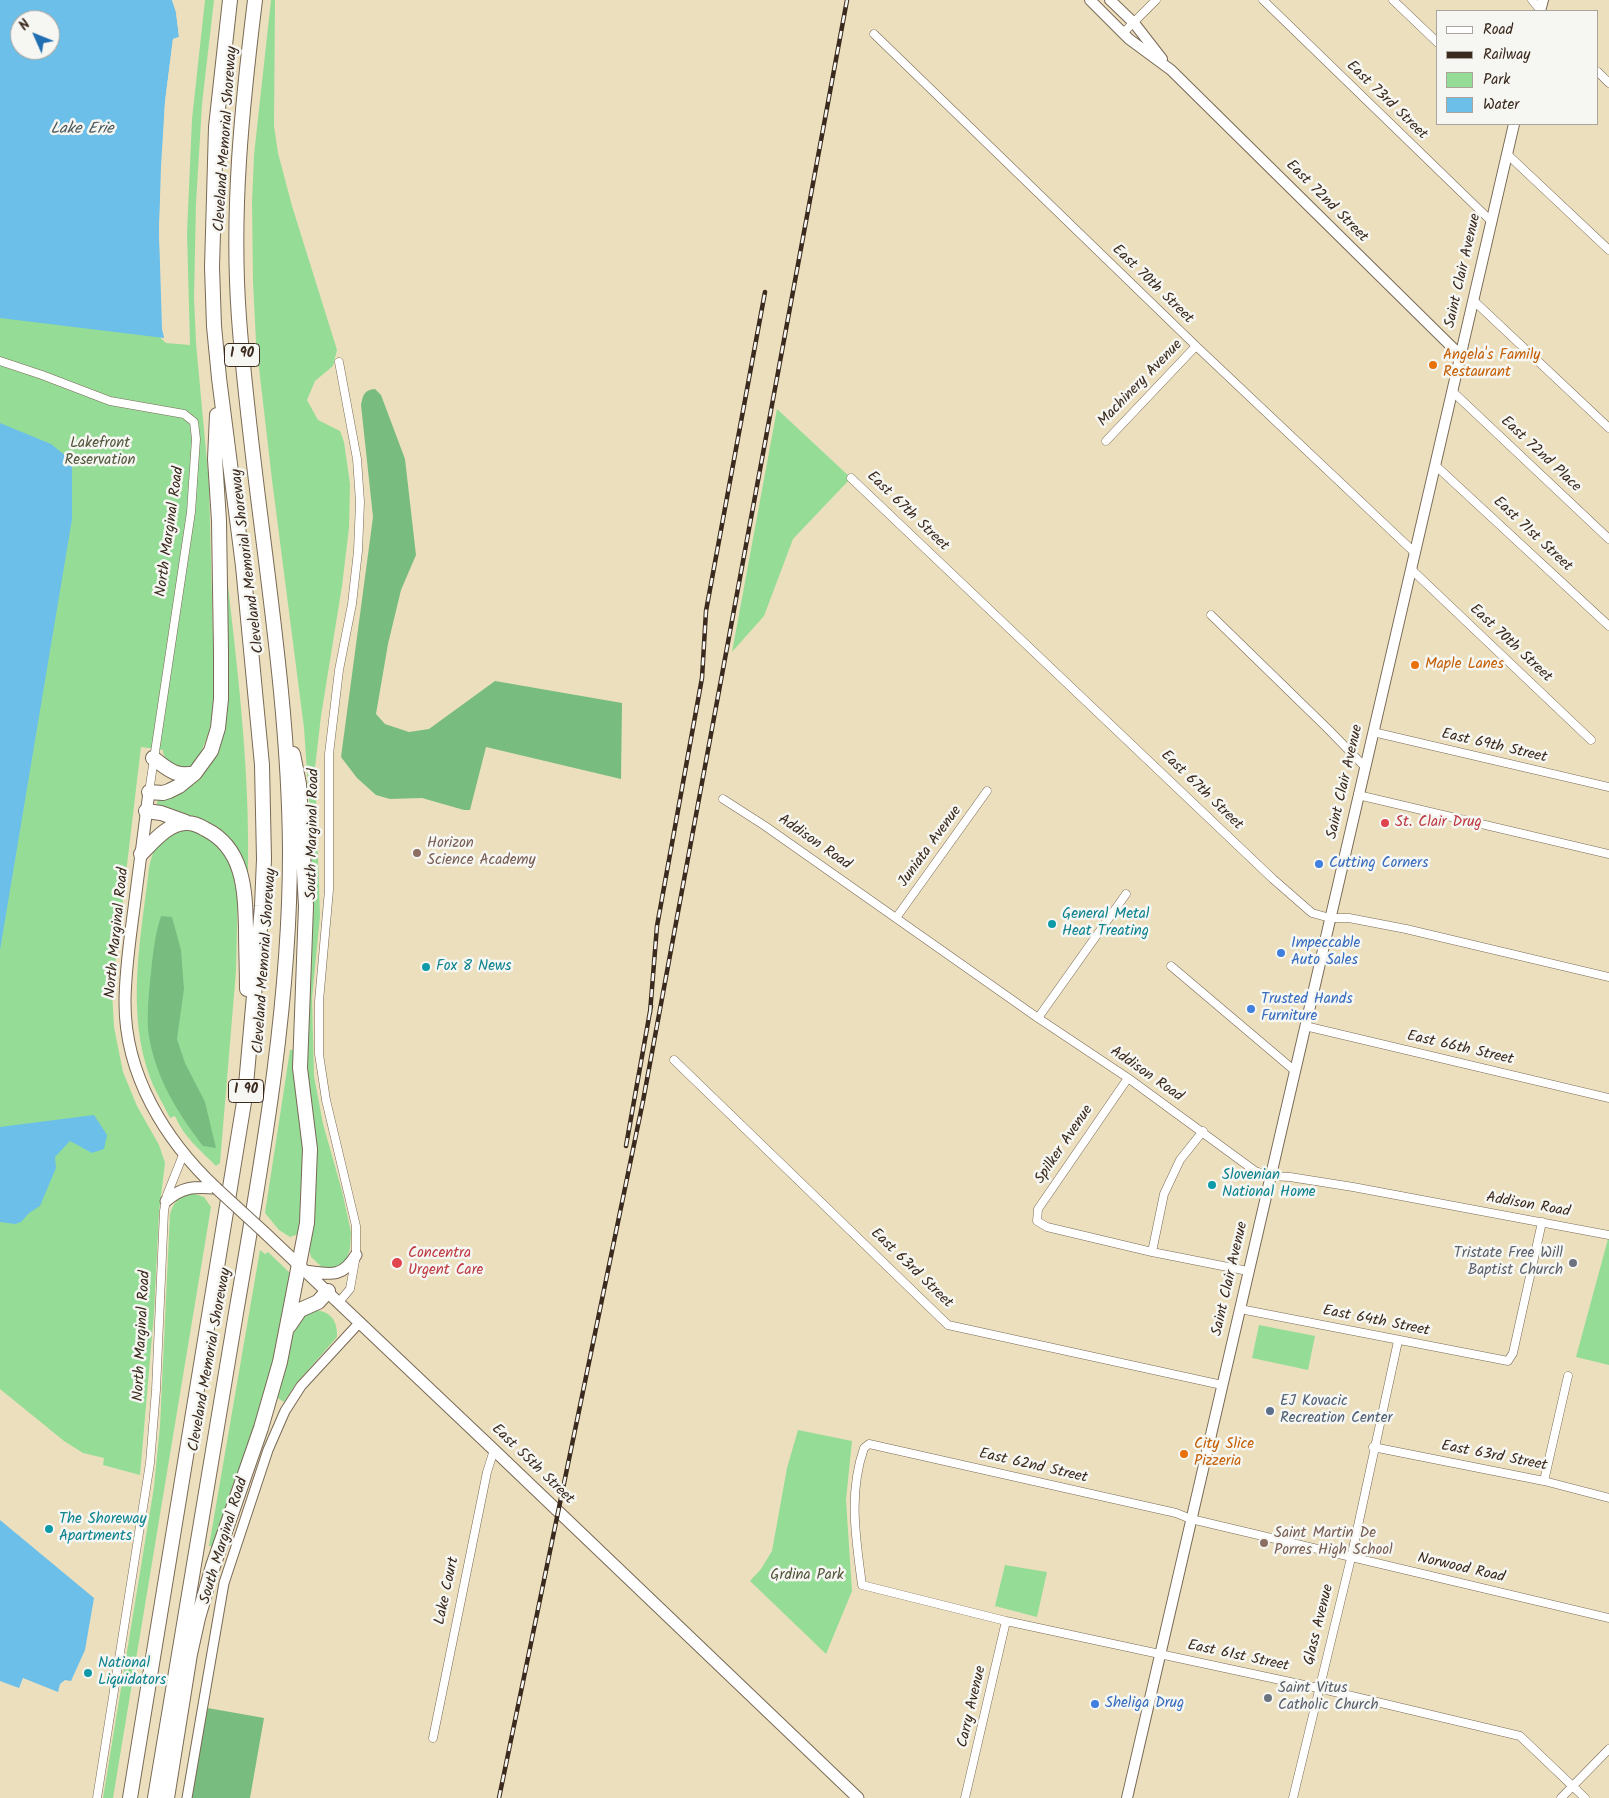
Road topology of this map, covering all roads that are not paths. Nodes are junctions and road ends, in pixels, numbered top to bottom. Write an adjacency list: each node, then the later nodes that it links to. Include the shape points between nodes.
1 (230, 0): 26 (highway, Cleveland Memorial Shoreway / I 90, via 216,127 212,233)
2 (255, 0): 37 (highway, Cleveland Memorial Shoreway / I 90, via 238,161 236,245 247,402)
3 (1090, 0): 11 (main road, East 72nd Street)
4 (1110, 0): 10 (main road, East 72nd Street)
5 (1156, 0): 10 (street)
6 (1263, 0): 19 (street, East 73rd Street)
7 (1393, 0): 13 (street)
8 (1532, 0): 9 (street)
9 (1541, 8)
10 (1134, 22): 11 (street); 14 (main road, East 72nd Street)
11 (1124, 33): 14 (main road, East 72nd Street)
12 (874, 34): 22 (street, East 70th Street)
13 (1436, 41)
14 (1171, 70): 23 (main road, East 72nd Street)
15 (1599, 73): 16 (street)
16 (1609, 82)
17 (1514, 125): 18 (main road, Saint Clair Avenue)
18 (1507, 154): 19 (main road, Saint Clair Avenue); 20 (street)
19 (1491, 221): 21 (main road, Saint Clair Avenue)
20 (1609, 250)
21 (1473, 300): 23 (main road, Saint Clair Avenue); 28 (street)
22 (1196, 346): 29 (street, Machinery Avenue); 33 (street, East 70th Street)
23 (1460, 355): 27 (main road, Saint Clair Avenue)
24 (0, 361): 40 (street, North Marginal Road, via 110,400 178,413 194,422 192,504)
25 (339, 362): 72 (street, South Marginal Road, via 357,459 360,502 352,604 339,670 329,754 328,890 319,1001 319,1054 326,1100 355,1220)
26 (219, 378): 42 (highway, via 215,459 221,699 214,743); 59 (highway, Cleveland Memorial Shoreway / I 90, via 243,566 262,764 262,906)
27 (1452, 390): 30 (main road, Saint Clair Avenue); 32 (street, East 72nd Place)
28 (1609, 428)
29 (1106, 441)
30 (1435, 465): 33 (main road, Saint Clair Avenue); 36 (street, East 71st Street)
31 (851, 478): 54 (street, East 67th Street, via 1273,879 1312,913)
32 (1609, 539)
33 (1414, 552): 34 (main road, Saint Clair Avenue)
34 (1411, 569): 38 (main road, Saint Clair Avenue); 39 (street, East 70th Street)
35 (1211, 615): 41 (street)
36 (1609, 626)
37 (284, 709): 73 (highway, via 299,784 306,906 300,1068 310,1149 310,1178); 100 (highway, Cleveland Memorial Shoreway / I 90, via 290,854 282,1009 262,1157)
38 (1373, 732): 41 (main road, Saint Clair Avenue); 43 (street, East 69th Street)
39 (1591, 740)
40 (153, 758): 42 (highway, via 178,774); 44 (street, North Marginal Road)
41 (1365, 767): 46 (main road, Saint Clair Avenue)
42 (195, 773): 44 (highway, via 169,791)
43 (1609, 787)
44 (149, 792): 48 (main road, North Marginal Road)
45 (987, 792): 53 (street, Juniata Avenue)
46 (1358, 796): 51 (street); 54 (main road, Saint Clair Avenue)
47 (723, 798): 53 (street, Addison Road)
48 (146, 811): 49 (highway); 50 (main road, North Marginal Road)
49 (186, 822): 50 (highway, via 158,836); 59 (highway, via 207,830 223,842 232,851 242,875)
50 (141, 854): 65 (main road, North Marginal Road, via 128,960 126,1018 144,1091)
51 (1609, 854)
52 (1126, 894): 57 (street)
53 (896, 918): 57 (street, Addison Road)
54 (1330, 918): 56 (street, East 67th Street, via 1349,918 1406,929); 58 (main road, Saint Clair Avenue)
55 (1171, 966): 61 (street)
56 (1609, 977)
57 (1038, 1018): 62 (street, Addison Road)
58 (1305, 1026): 61 (main road, Saint Clair Avenue); 63 (street, East 66th Street)
59 (249, 1055): 99 (highway, Cleveland Memorial Shoreway / I 90, via 228,1207)
60 (674, 1060): 82 (street, East 63rd Street, via 948,1325)
61 (1295, 1071): 66 (main road, Saint Clair Avenue)
62 (1128, 1078): 64 (street, Addison Road); 71 (street, Spilker Avenue, via 1038,1209 1037,1221 1046,1227)
63 (1609, 1098)
64 (1203, 1131): 66 (street, Addison Road, via 1255,1171); 71 (street, via 1180,1160 1164,1194)
65 (183, 1155): 67 (main road, East 55th Street); 68 (street, North Marginal Road)
66 (1270, 1176): 69 (street, Addison Road, via 1353,1187); 74 (main road, Saint Clair Avenue)
67 (212, 1184): 68 (main road, via 188,1188); 73 (main road, East 55th Street, bridge)
68 (166, 1201): 98 (street, North Marginal Road, via 150,1463)
69 (1542, 1222): 70 (street, Addison Road); 80 (street, East 64th Street, via 1513,1352 1508,1361)
70 (1609, 1234)
71 (1152, 1252): 74 (street)
72 (356, 1255): 73 (main road, via 341,1272 329,1274); 76 (street, South Marginal Road, via 350,1290)
73 (302, 1267): 75 (main road, East 55th Street); 79 (highway)
74 (1248, 1271): 77 (main road, Saint Clair Avenue)
75 (328, 1292): 76 (main road, East 55th Street); 79 (highway, via 318,1302 300,1310)
76 (338, 1302): 78 (main road, East 55th Street)
77 (1240, 1309): 80 (street, East 64th Street); 82 (main road, Saint Clair Avenue)
78 (360, 1322): 84 (main road, East 55th Street); 102 (street, South Marginal Road, via 301,1386 285,1411 268,1450 224,1583)
79 (288, 1329): 101 (highway, via 270,1398 198,1618)
80 (1398, 1341): 83 (street, Glass Avenue)
81 (1568, 1376): 85 (street)
82 (1222, 1385): 87 (main road, Saint Clair Avenue)
83 (1373, 1447): 85 (street, East 63rd Street); 88 (street, Glass Avenue)
84 (494, 1450): 94 (street, Lake Court); 103 (main road, East 55th Street)
85 (1544, 1481): 86 (street, East 63rd Street)
86 (1609, 1498)
87 (1191, 1518): 88 (street, Norwood Road); 89 (street, East 62nd Street, via 869,1444 862,1453 854,1496); 92 (main road, Saint Clair Avenue)
88 (1350, 1558): 90 (street, Norwood Road); 93 (street, Glass Avenue)
89 (862, 1585): 91 (street, East 61st Street)
90 (1609, 1618)
91 (1006, 1621): 92 (street, East 61st Street); 104 (street, Carry Avenue)
92 (1161, 1654): 93 (street, East 61st Street); 97 (main road, Saint Clair Avenue)
93 (1318, 1688): 96 (street, East 61st Street, via 1520,1736); 105 (street, Glass Avenue)
94 (433, 1738)
95 (1609, 1749): 96 (street)
96 (1573, 1786): 106 (street); 107 (street, East 61st Street)
97 (1130, 1797)
98 (97, 1798)
99 (130, 1798)
100 (155, 1798)
101 (167, 1798)
102 (187, 1798)
103 (858, 1798)
104 (965, 1798)
105 (1293, 1798)
106 (1561, 1798)
107 (1585, 1798)

